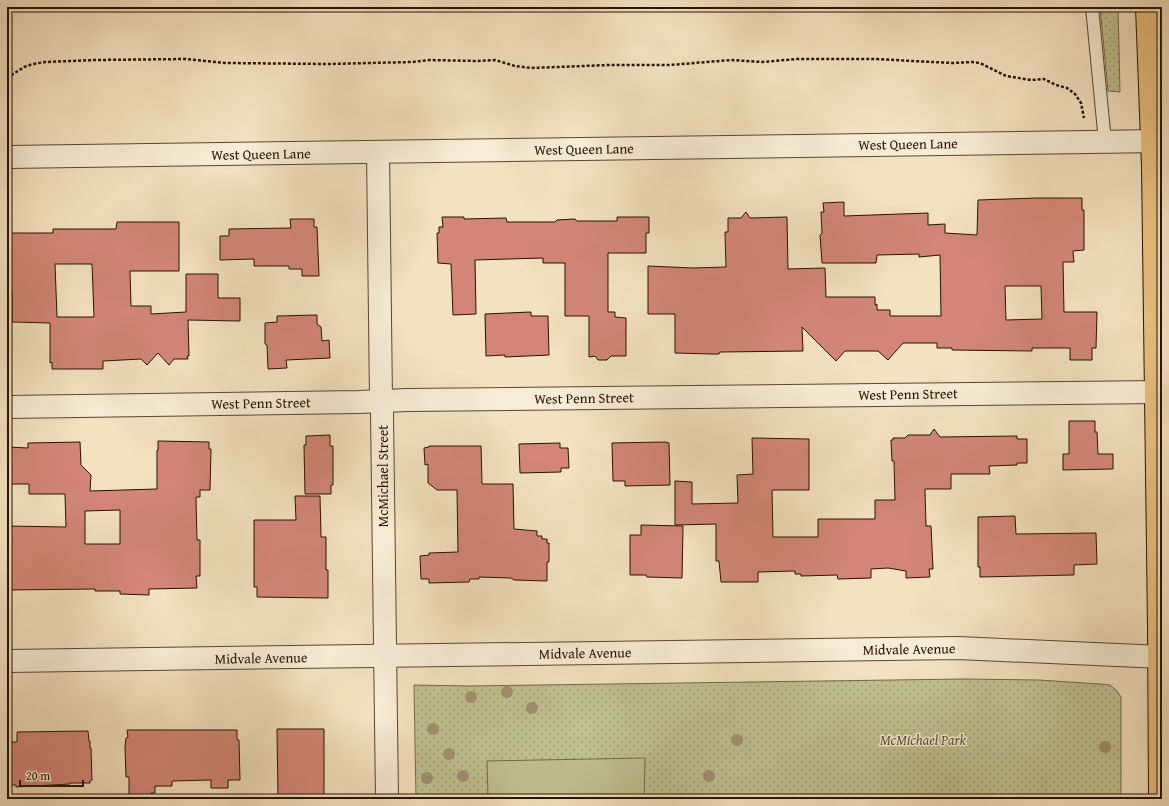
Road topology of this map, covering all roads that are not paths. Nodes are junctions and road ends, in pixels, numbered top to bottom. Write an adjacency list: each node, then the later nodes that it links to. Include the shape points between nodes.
1 (1092, 7): 4 (lane)
2 (1147, 7): 3 (main road)
3 (1157, 141): 4 (street, West Queen Lane); 7 (main road)
4 (1105, 142): 5 (street, West Queen Lane)
5 (378, 152): 6 (street, West Queen Lane); 8 (street, McMichael Street)
6 (7, 157)
7 (1159, 392): 8 (street, West Penn Street); 11 (main road)
8 (381, 401): 9 (street, West Penn Street); 10 (street, McMichael Street)
9 (7, 407)
10 (385, 656): 11 (street, Midvale Avenue, via 958,648); 12 (street, Midvale Avenue); 13 (street, McMichael Street)
11 (1160, 657): 14 (main road)
12 (7, 661)
13 (387, 799)
14 (1160, 799)

